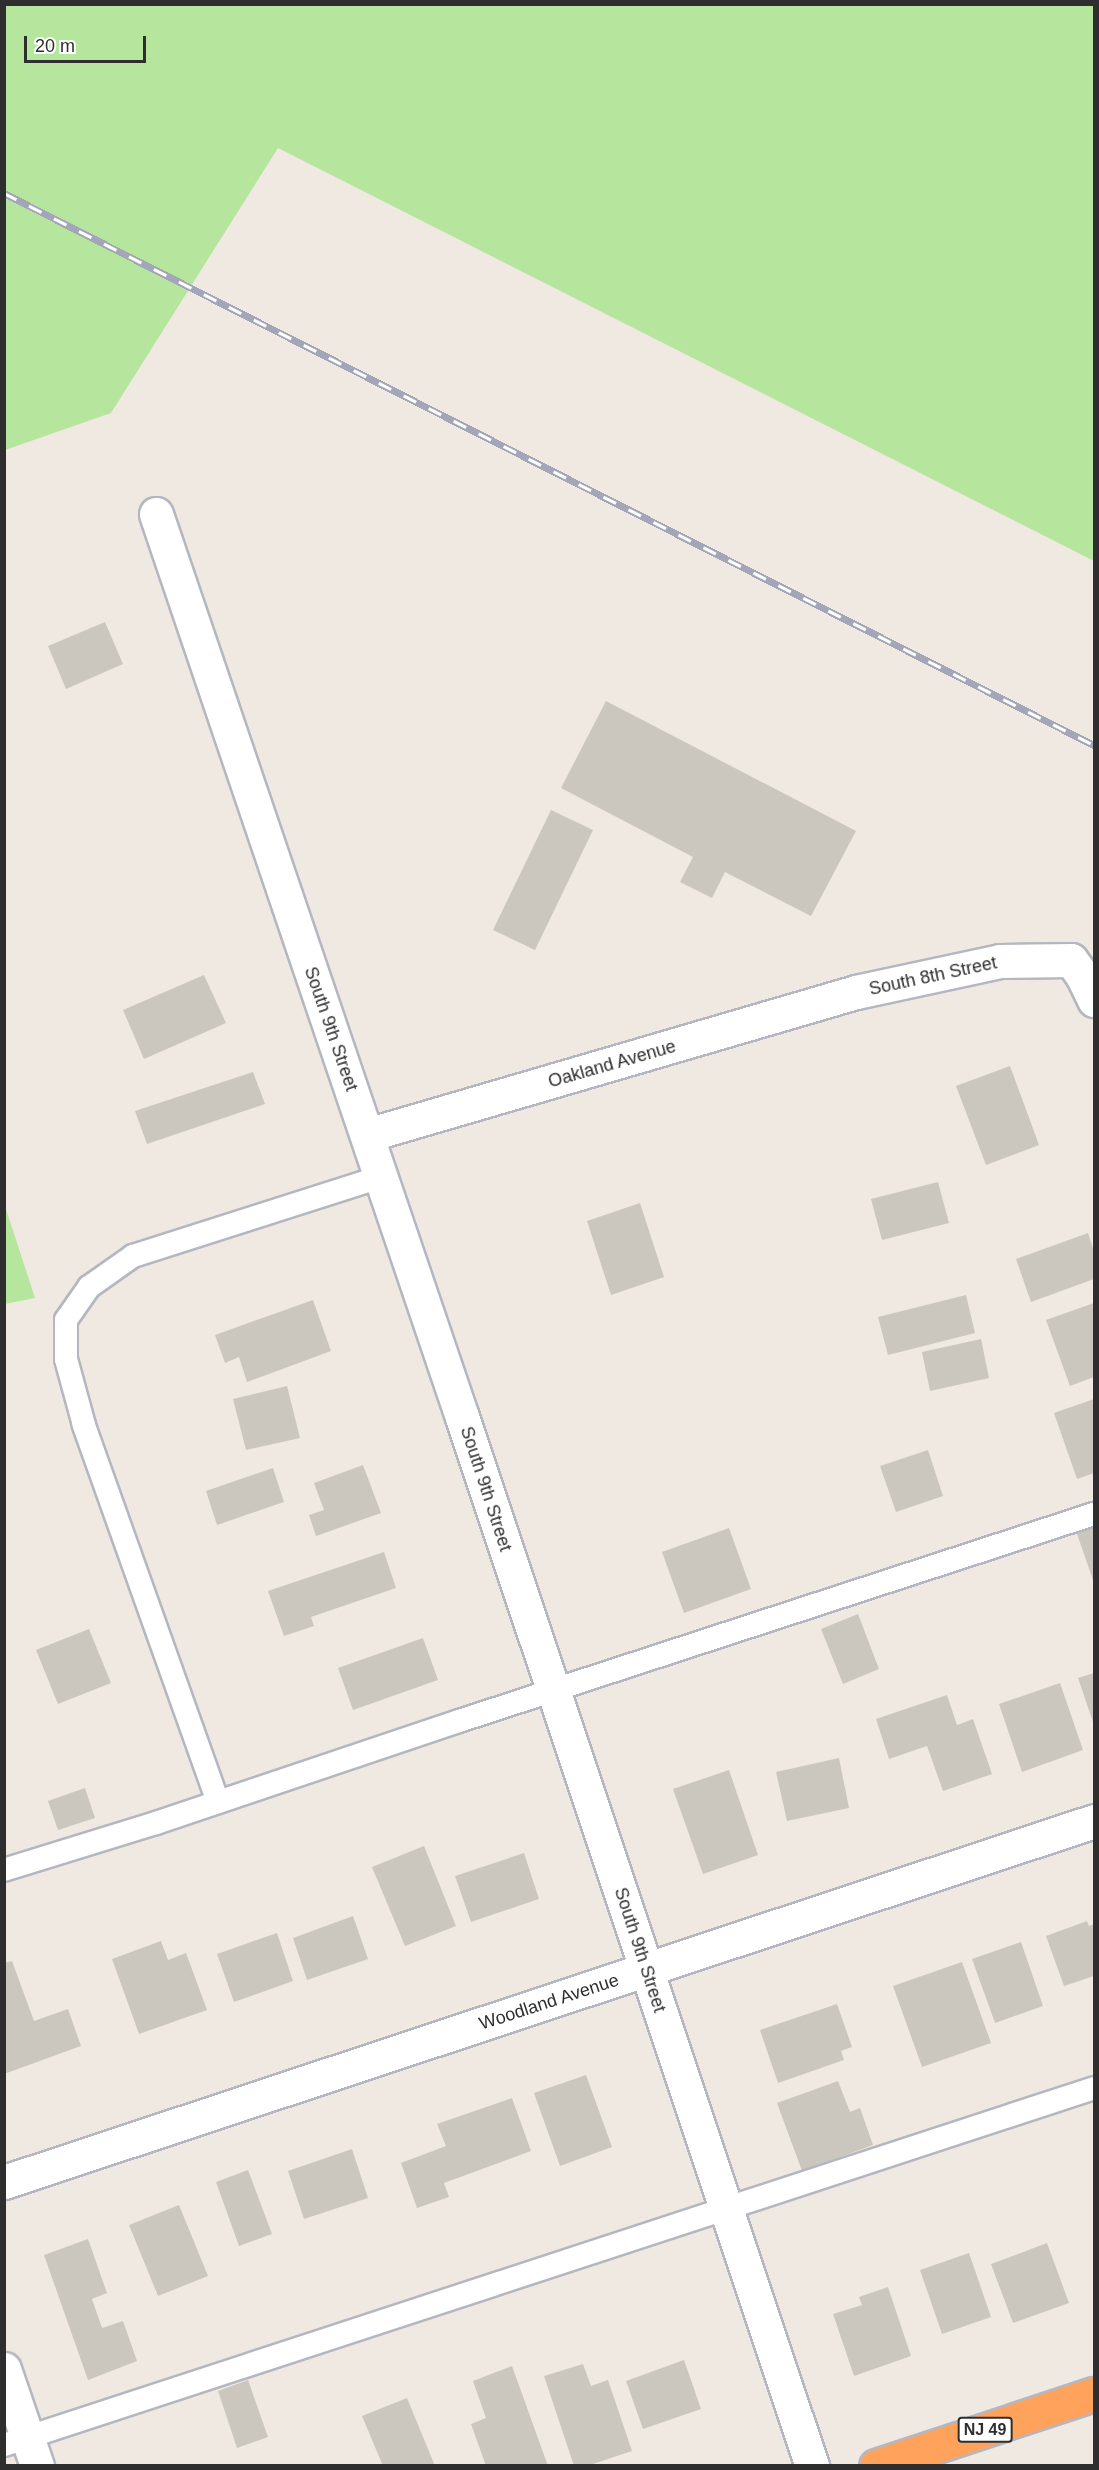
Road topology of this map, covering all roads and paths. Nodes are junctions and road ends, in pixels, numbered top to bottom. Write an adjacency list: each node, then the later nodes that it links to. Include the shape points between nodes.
1 (156, 514): 4 (street, South 9th Street)
2 (856, 992): 3 (street, South 8th Street, via 1000,961 1071,960); 4 (street, Oakland Avenue)
3 (1095, 1000)
4 (367, 1136): 5 (street, South 9th Street)
5 (381, 1177): 7 (street, South 9th Street); 8 (lane, via 133,1256 89,1287 66,1320 66,1359 84,1425)
6 (1095, 1514): 7 (lane)
7 (554, 1692): 8 (lane); 11 (street, South 9th Street)
8 (218, 1802): 10 (lane)
9 (1095, 1821): 11 (street, Woodland Avenue)
10 (4, 1870)
11 (646, 1970): 13 (street, Woodland Avenue); 14 (street, South 9th Street)
12 (1095, 2088): 14 (lane)
13 (4, 2182)
14 (727, 2211): 17 (lane); 18 (street, South 9th Street)
15 (4, 2369): 17 (street)
16 (1095, 2394): 19 (highway, NJ 49)
17 (23, 2449)
18 (812, 2466)
19 (876, 2466)

